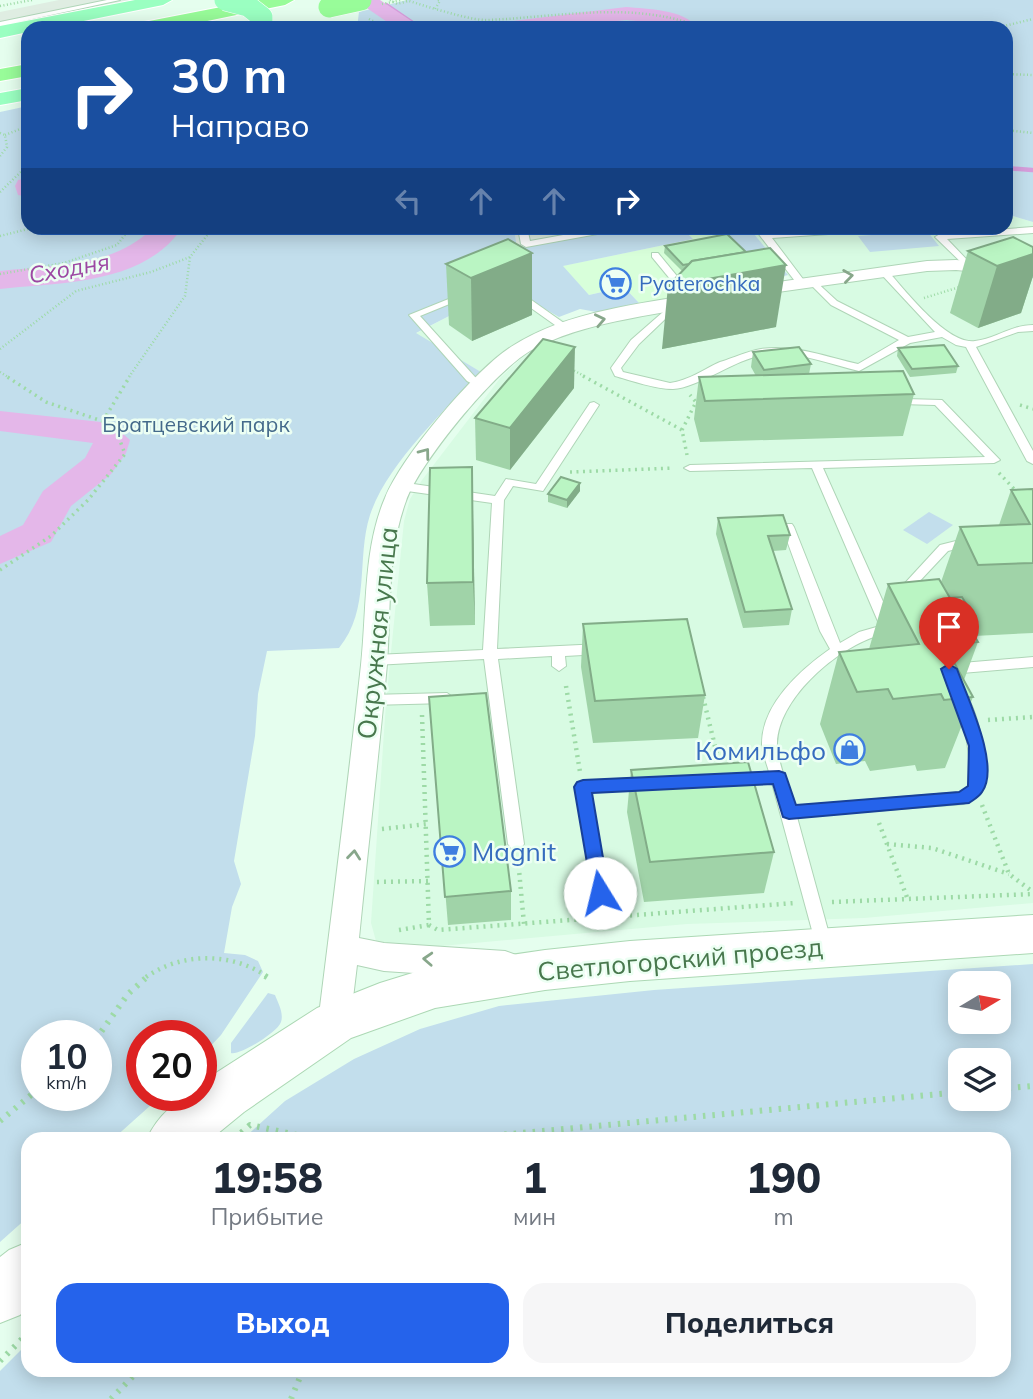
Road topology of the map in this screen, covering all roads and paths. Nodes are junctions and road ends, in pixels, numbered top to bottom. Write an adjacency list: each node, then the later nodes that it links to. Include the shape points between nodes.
1 (32, 0): 10 (path)
2 (117, 0): 20 (lane)
3 (163, 0): 15 (main road)
4 (225, 0): 18 (main road, bridge, via 254,9)
5 (280, 0): 16 (highway)
6 (361, 0): 17 (highway, bridge)
7 (390, 0): 9 (path, via 397,4)
8 (438, 0): 12 (path)
9 (407, 1): 12 (path)
10 (0, 6)
11 (578, 8): 12 (path, via 485,20)
12 (435, 9)
13 (671, 13): 19 (path)
14 (1033, 19): 21 (path)
15 (56, 21)
16 (178, 21)
17 (260, 21)
18 (262, 21)
19 (695, 21)
20 (0, 24)
21 (1013, 24)
22 (21, 28): 23 (main road)
23 (0, 32)
24 (21, 70): 26 (highway)
25 (1013, 74): 27 (path)
26 (0, 75)
27 (1033, 75)
28 (21, 95): 29 (main road)
29 (0, 99)
30 (21, 128): 34 (path)
31 (1013, 131): 33 (path)
32 (0, 133): 34 (path)
33 (1033, 133)
34 (5, 135): 35 (path, via 8,146)
35 (0, 156)
36 (21, 172): 37 (path)
37 (0, 192)
38 (1033, 230): 40 (lane)
39 (21, 231): 47 (path)
40 (1013, 232)
41 (125, 235): 53 (path, via 117,245 78,259)
42 (207, 235): 50 (path)
43 (524, 235): 44 (lane, via 526,244)
44 (576, 235)
45 (765, 235): 56 (lane)
46 (967, 235): 48 (lane)
47 (0, 236)
48 (940, 237): 54 (lane)
49 (655, 255): 59 (lane)
50 (190, 257): 66 (path, via 76,291); 73 (path, via 185,296)
51 (884, 272): 54 (street, Окружная улица, via 927,266); 56 (street, Окружная улица, one-way to 51); 60 (lane)
52 (1033, 272): 54 (street, Окружная улица)
53 (0, 274)
54 (966, 276): 60 (path)
55 (691, 280): 59 (lane)
56 (807, 282): 59 (street, Окружная улица, via 726,295); 64 (lane, via 834,303)
57 (507, 288): 61 (lane)
58 (477, 291): 69 (lane, via 414,316)
59 (678, 293): 61 (street, Окружная улица, one-way to 59); 70 (lane, via 616,368 627,377)
60 (911, 302): 63 (lane)
61 (566, 328): 69 (street, Окружная улица, via 517,352)
62 (1033, 328): 65 (lane)
63 (945, 333): 64 (lane); 65 (lane)
64 (907, 340): 70 (lane, via 859,368 799,353 761,352)
65 (970, 345): 76 (lane)
66 (0, 349)
67 (561, 363): 74 (path)
68 (0, 372): 73 (path, via 46,402)
69 (480, 385): 80 (street, Окружная улица, one-way to 69)
70 (680, 385): 74 (path, via 696,402)
71 (905, 402): 75 (lane, via 938,402 994,460)
72 (594, 405): 79 (lane)
73 (103, 421): 85 (path, via 114,425 125,454 51,536)
74 (682, 430): 78 (path)
75 (987, 460): 77 (lane); 81 (path)
76 (1033, 461)
77 (816, 466): 78 (lane); 86 (lane)
78 (690, 468): 79 (path)
79 (549, 473): 82 (lane, via 539,488 510,482)
80 (400, 486): 82 (lane); 91 (street, Окружная улица, via 387,526)
81 (1019, 493)
82 (498, 500): 90 (lane)
83 (788, 527): 89 (lane)
84 (986, 540): 86 (lane, via 950,545 928,564 911,583 910,620 904,632)
85 (0, 570)
86 (889, 629): 89 (lane, via 872,631)
87 (611, 648): 88 (lane)
88 (558, 650): 90 (lane); 93 (lane)
89 (838, 651): 101 (lane, via 812,671 780,708 769,745)
90 (490, 653): 91 (lane); 96 (lane)
91 (375, 660): 97 (street, Окружная улица)
92 (1033, 662): 100 (lane, via 949,669)
93 (559, 666)
94 (566, 685): 104 (path)
95 (700, 685): 102 (path)
96 (480, 694): 98 (lane); 110 (lane)
97 (370, 700): 98 (lane); 122 (street, Окружная улица, one-way to 97)
98 (418, 700): 108 (path)
99 (1033, 717): 100 (path)
100 (970, 721): 105 (lane, via 978,746)
101 (779, 777): 102 (lane); 107 (lane)
102 (724, 780)
103 (659, 783): 104 (lane)
104 (583, 787): 115 (lane)
105 (976, 789): 106 (lane, via 963,798); 112 (path)
106 (872, 807): 107 (lane); 111 (path)
107 (789, 812): 118 (lane)
108 (427, 824): 109 (path); 113 (path)
109 (381, 829)
110 (516, 844): 119 (path)
111 (887, 844): 112 (path, via 932,848); 117 (path)
112 (1009, 874): 116 (path)
113 (428, 881): 114 (path); 119 (path, via 429,925 438,930)
114 (377, 882)
115 (600, 893)
116 (1033, 893): 117 (path)
117 (908, 900): 118 (path)
118 (814, 902): 119 (path); 121 (lane)
119 (524, 924)
120 (1033, 934): 121 (main road, Светлогорский проезд)
121 (825, 946): 123 (main road, Светлогорский проезд)
122 (343, 948): 123 (street, one-way to 122, via 384,957); 126 (street, Окружная улица)
123 (545, 970): 126 (main road, Светлогорский проезд, via 435,988)
124 (271, 979): 125 (path, via 233,961 187,960 152,973)
125 (110, 1020)
126 (334, 1023): 133 (main road, Светлогорский проезд, via 226,1095)
127 (1033, 1086): 128 (path)
128 (1011, 1088)
129 (948, 1093): 135 (path)
130 (21, 1103): 131 (path)
131 (0, 1121)
132 (250, 1125): 134 (path)
133 (181, 1132)
134 (270, 1132)
135 (527, 1132)
136 (21, 1276): 137 (main road)
137 (0, 1295)
138 (21, 1340): 139 (path)
139 (0, 1361)
140 (132, 1377): 142 (path)
141 (300, 1377): 143 (path)
142 (111, 1399)
143 (291, 1399)

